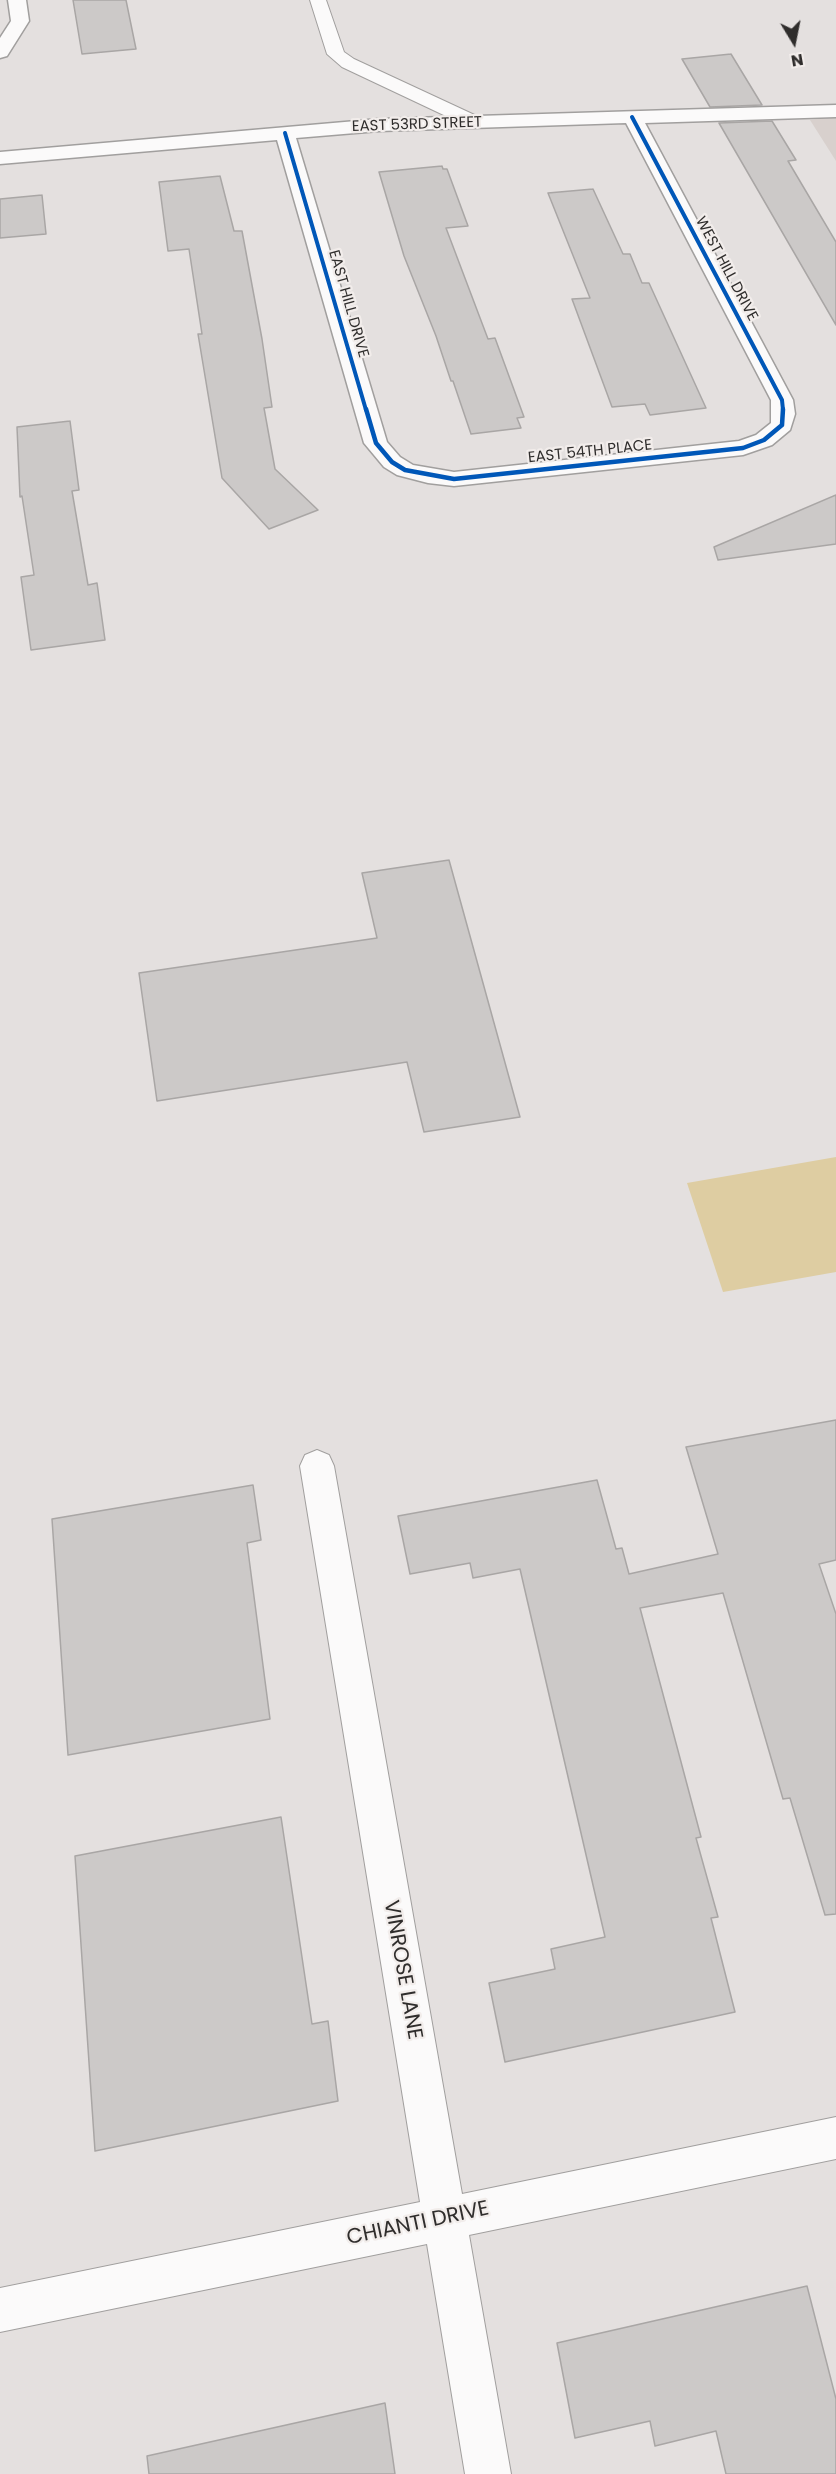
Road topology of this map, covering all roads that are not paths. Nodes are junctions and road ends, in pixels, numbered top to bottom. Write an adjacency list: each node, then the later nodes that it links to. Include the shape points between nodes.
1 (17, 0): 3 (street, via 20,21)
2 (318, 0): 6 (lane, via 336,54)
3 (0, 52)
4 (836, 111): 5 (street, EAST 53RD STREET)
5 (632, 117): 6 (street, EAST 53RD STREET); 9 (street, WEST HILL DRIVE, via 782,400 783,420)
6 (474, 122): 7 (street, EAST 53RD STREET)
7 (285, 133): 8 (street, EAST 53RD STREET); 10 (street, EAST HILL DRIVE, via 376,443 392,462)
8 (0, 158)
9 (774, 432): 10 (street, EAST 54TH PLACE, via 743,448 454,479)
10 (405, 470)
11 (317, 1466): 13 (lane, VINROSE LANE)
12 (836, 2138): 13 (lane, CHIANTI DRIVE)
13 (444, 2218): 14 (lane, CHIANTI DRIVE); 15 (lane, VINROSE LANE)
14 (0, 2310)
15 (488, 2474)

